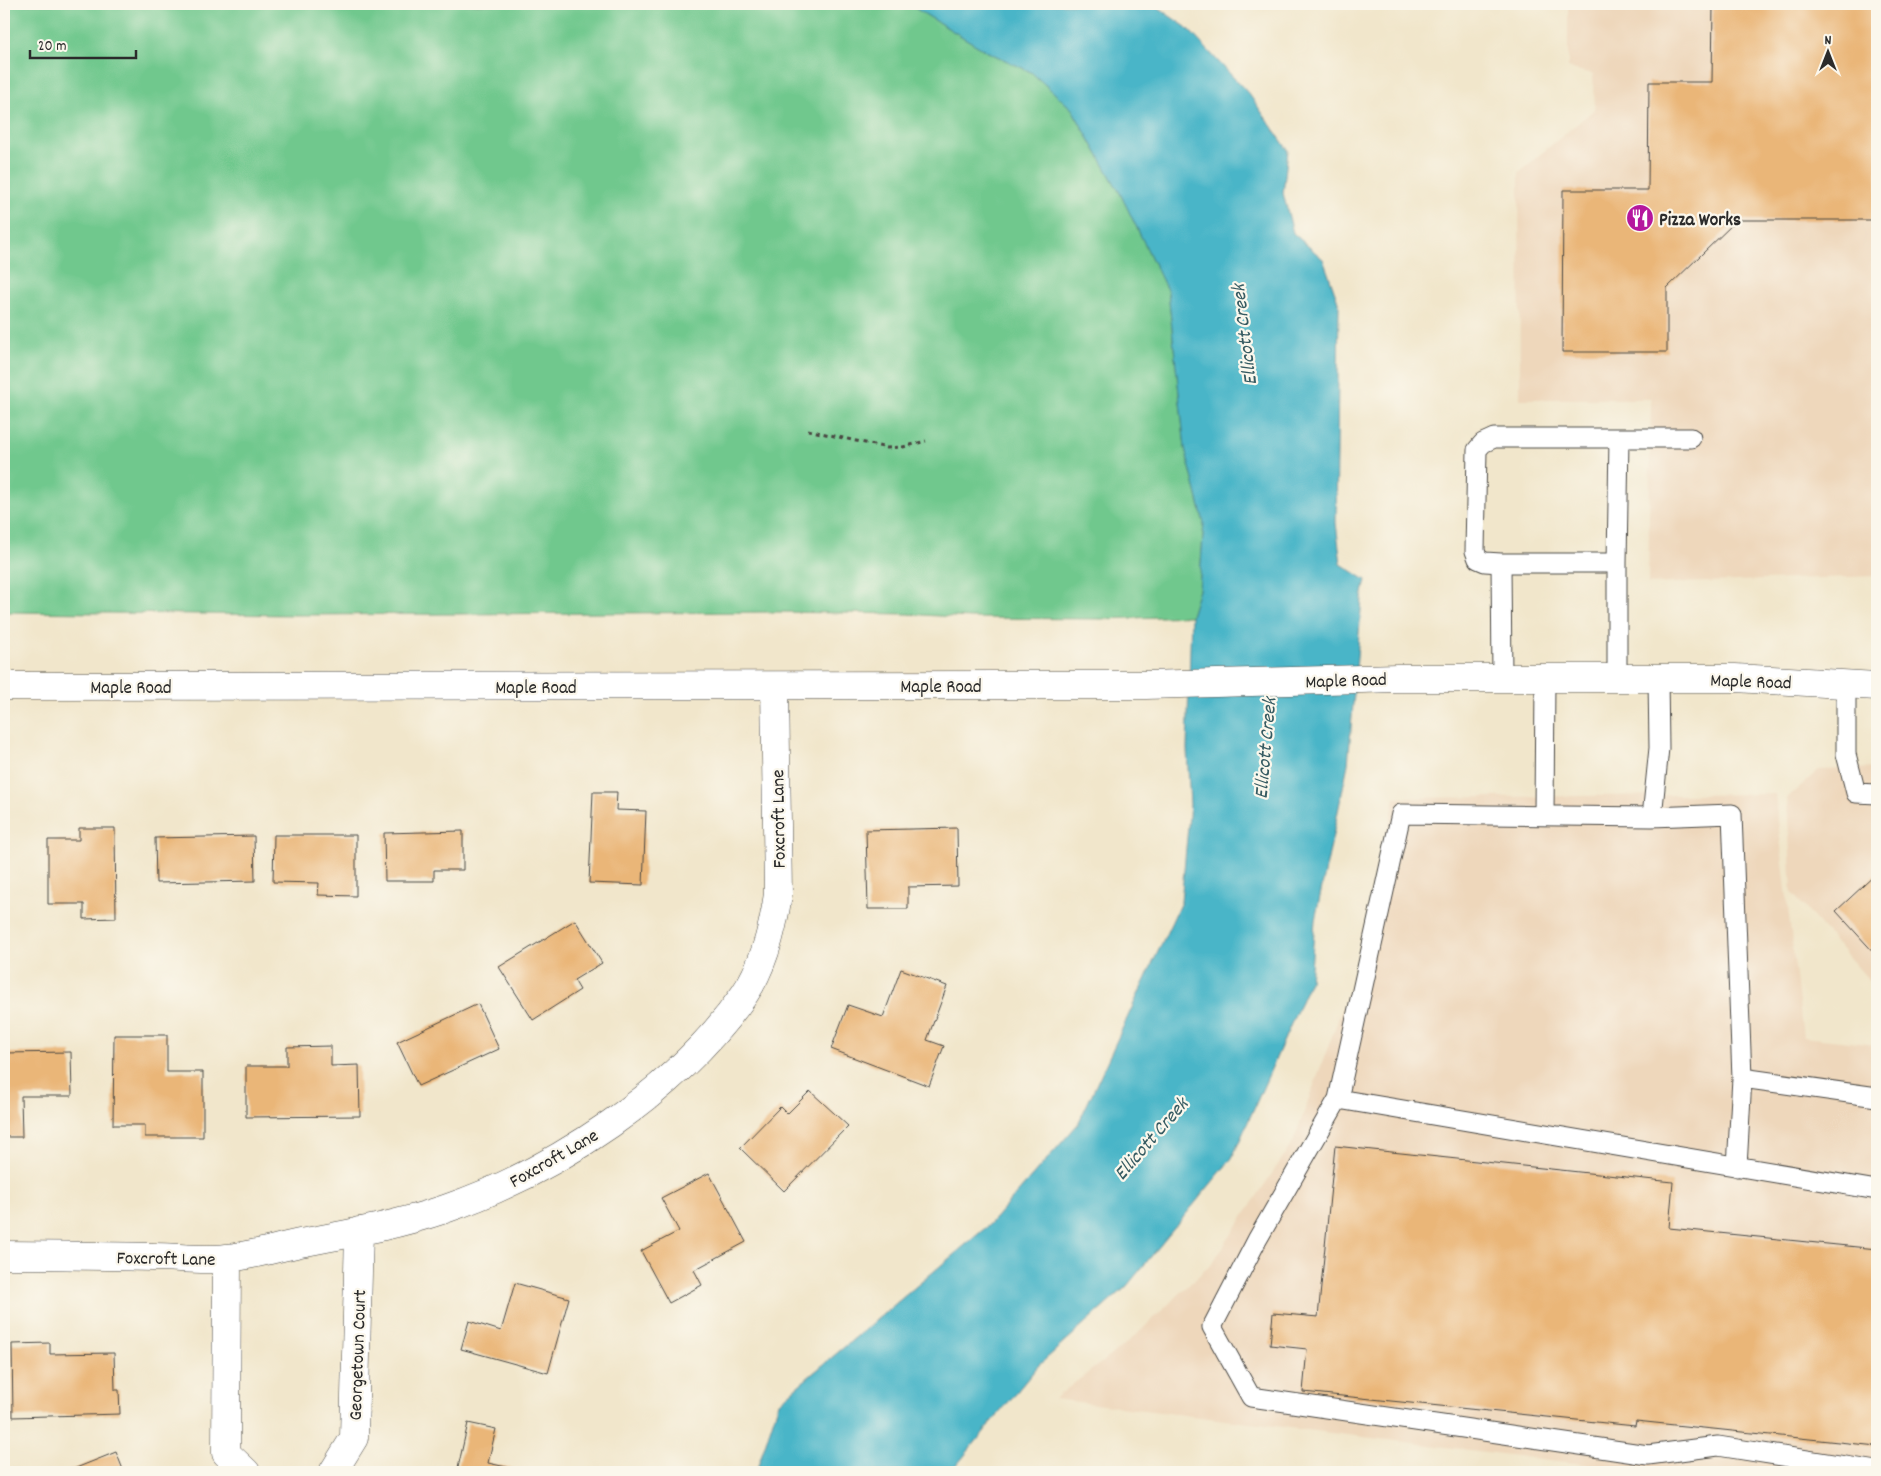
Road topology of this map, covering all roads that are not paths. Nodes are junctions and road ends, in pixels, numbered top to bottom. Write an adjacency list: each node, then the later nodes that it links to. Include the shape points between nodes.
1 (1618, 438): 2 (lane); 3 (lane, via 1494,438 1483,443 1475,458 1474,551 1484,562); 4 (lane)
2 (1691, 438)
3 (1501, 563): 4 (lane); 5 (lane)
4 (1617, 563): 7 (lane)
5 (1502, 678): 6 (main road, Maple Road); 11 (main road, Maple Road, via 1146,685)
6 (1546, 678): 7 (main road, Maple Road); 14 (lane)
7 (1617, 678): 8 (main road, Maple Road)
8 (1658, 678): 9 (main road, Maple Road); 15 (lane, via 1659,748)
9 (1846, 684): 12 (main road, Maple Road); 13 (lane, via 1846,754 1856,793)
10 (4, 686): 11 (main road, Maple Road)
11 (774, 686): 21 (main road, Foxcroft Lane, via 778,894 765,953 745,993 717,1029 671,1075 620,1117 565,1154 506,1184 445,1209)
12 (1877, 686)
13 (1877, 794)
14 (1544, 816): 15 (lane); 18 (lane, via 1401,814)
15 (1652, 817): 16 (lane, via 1732,814)
16 (1742, 1078): 17 (lane); 19 (lane)
17 (1877, 1097)
18 (1338, 1099): 19 (lane); 24 (lane, via 1212,1327 1251,1397 1648,1454 1718,1446)
19 (1738, 1166): 20 (lane)
20 (1877, 1190)
21 (359, 1231): 23 (main road, Foxcroft Lane); 26 (main road, Georgetown Court, via 354,1438)
22 (4, 1255): 23 (main road, Foxcroft Lane)
23 (227, 1258): 25 (main road, via 226,1453)
24 (1877, 1471)
25 (246, 1472)
26 (333, 1472)

